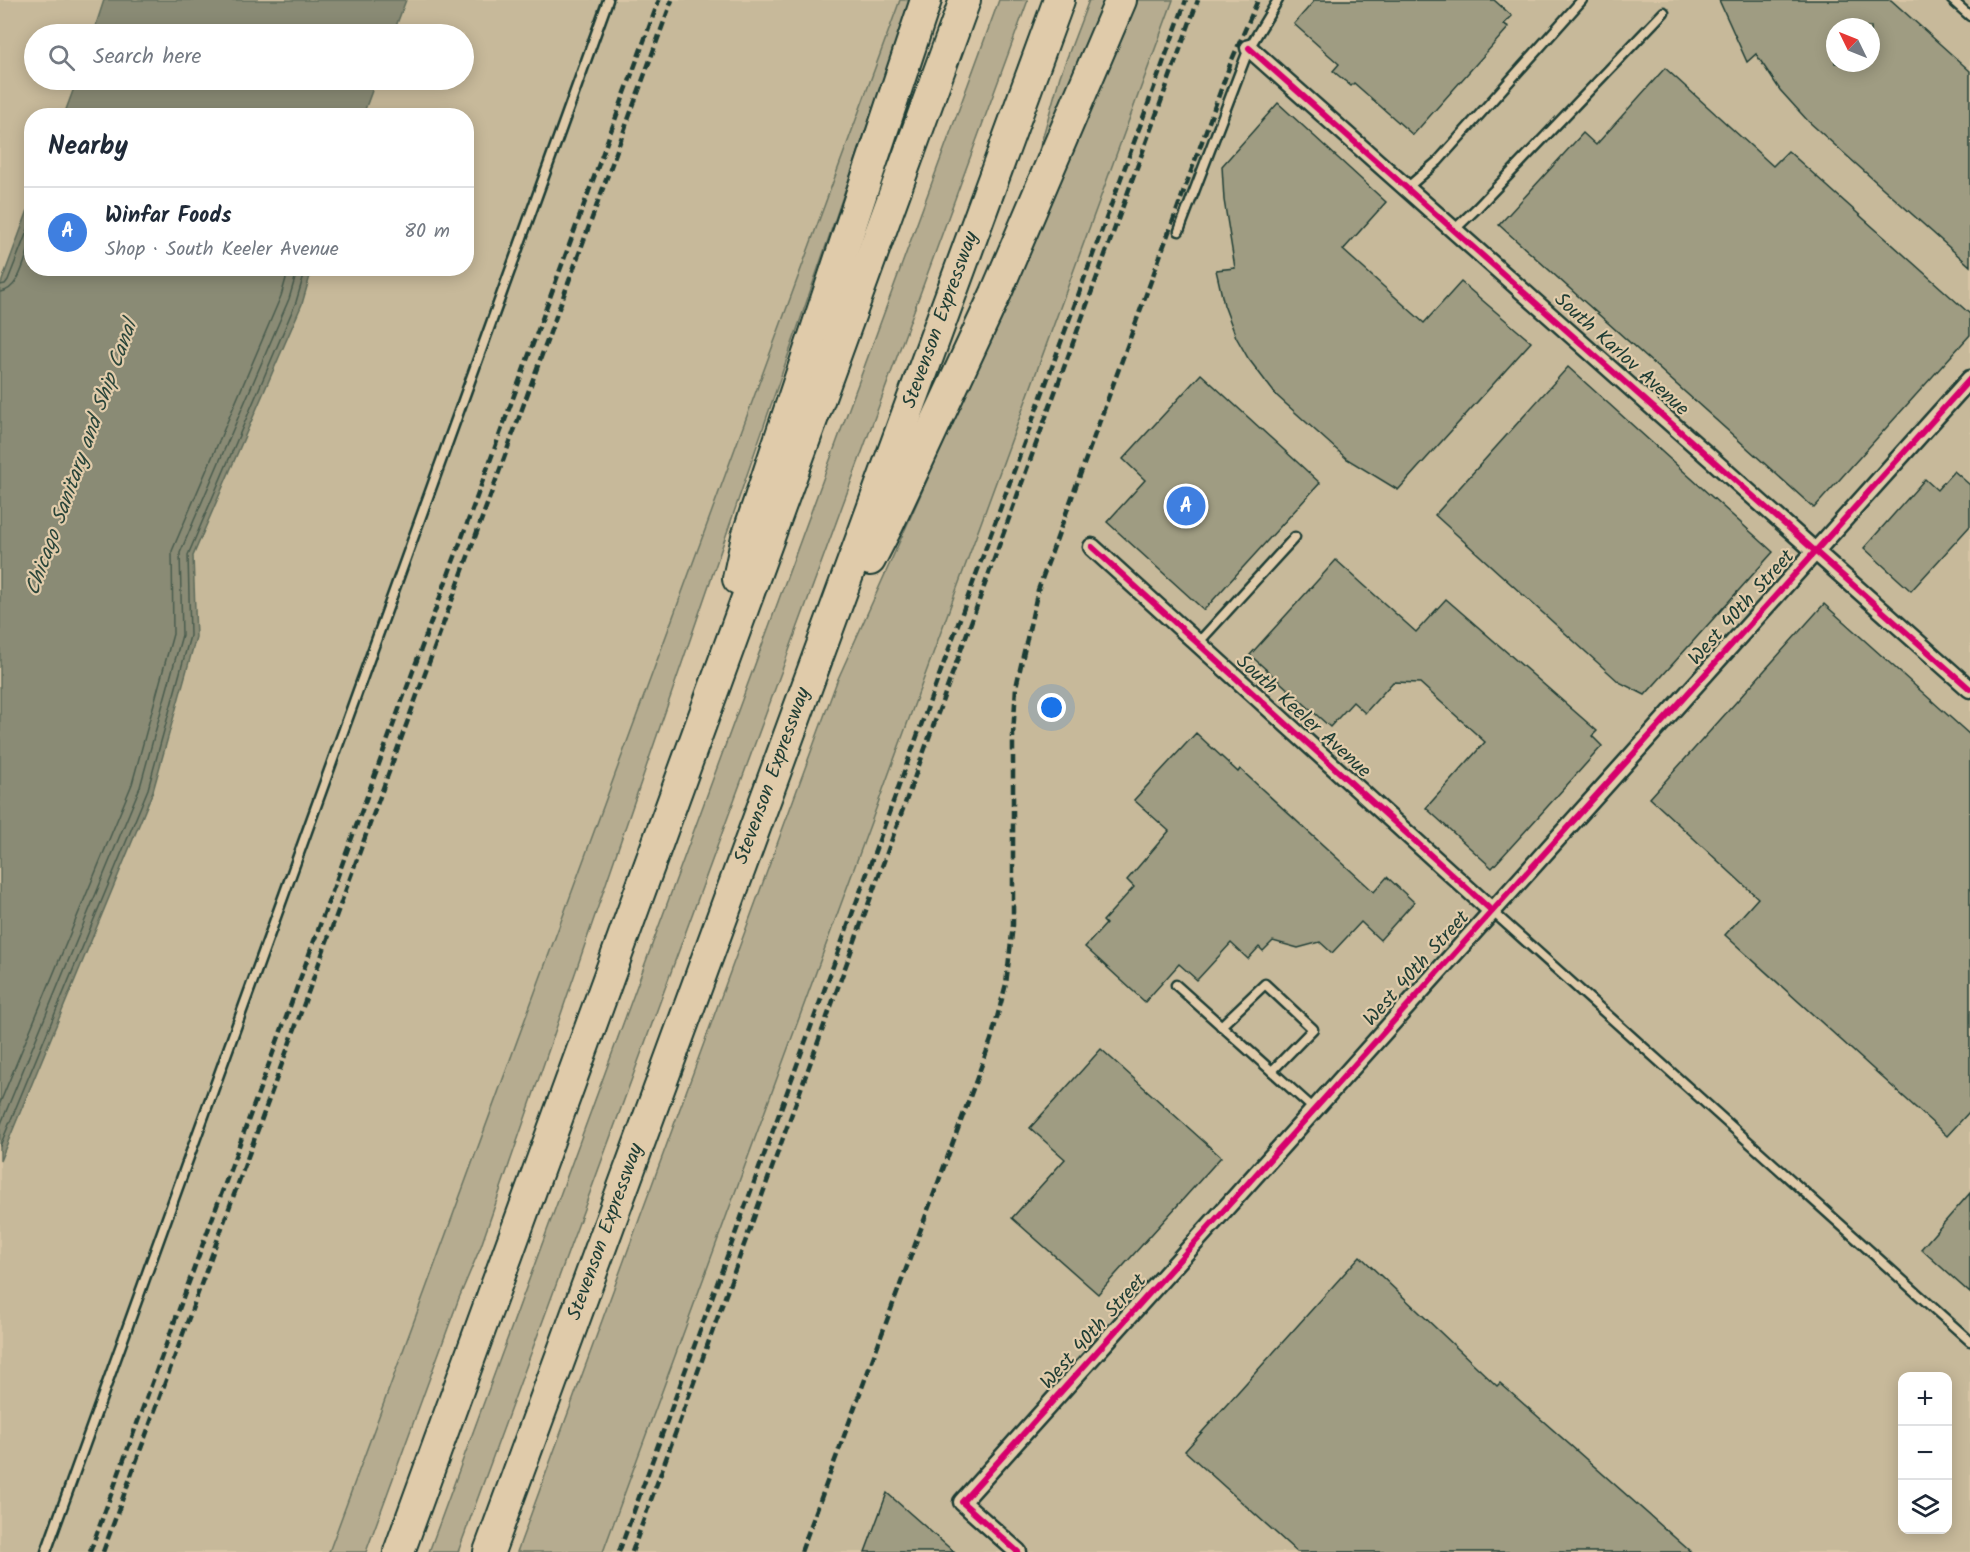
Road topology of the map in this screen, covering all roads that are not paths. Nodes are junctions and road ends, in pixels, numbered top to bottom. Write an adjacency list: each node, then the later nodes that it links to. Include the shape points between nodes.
1 (608, 0): 29 (lane)
2 (926, 0): 22 (highway, via 747,537)
3 (965, 0): 22 (highway)
4 (1059, 0): 20 (highway, Stevenson Expressway)
5 (1121, 0): 20 (highway, via 991,303 888,525)
6 (1278, 0): 11 (lane)
7 (1582, 0): 12 (lane)
8 (1952, 0): 10 (lane)
9 (1664, 12): 13 (lane)
10 (1970, 16)
11 (1249, 48): 12 (street, South Karlov Avenue); 14 (lane)
12 (1408, 188): 13 (street, South Karlov Avenue)
13 (1455, 229): 18 (street, South Karlov Avenue)
14 (1179, 231)
15 (1970, 379): 18 (street, West 40th Street)
16 (1295, 537): 19 (lane)
17 (1092, 547): 19 (street, South Keeler Avenue)
18 (1816, 550): 21 (street, South Karlov Avenue); 23 (street, West 40th Street)
19 (1198, 644): 23 (street, South Keeler Avenue)
20 (813, 669): 31 (highway, Stevenson Expressway)
21 (1970, 689)
22 (712, 696): 30 (highway)
23 (1492, 911): 27 (street, West 40th Street); 28 (lane)
24 (1176, 985): 25 (lane)
25 (1221, 1026): 26 (lane); 26 (lane, via 1265,984 1313,1029)
26 (1272, 1071): 27 (lane)
27 (1314, 1109): 32 (street, West 40th Street, via 962,1502)
28 (1970, 1341)
29 (46, 1552)
30 (399, 1552)
31 (489, 1552)
32 (1018, 1552)

